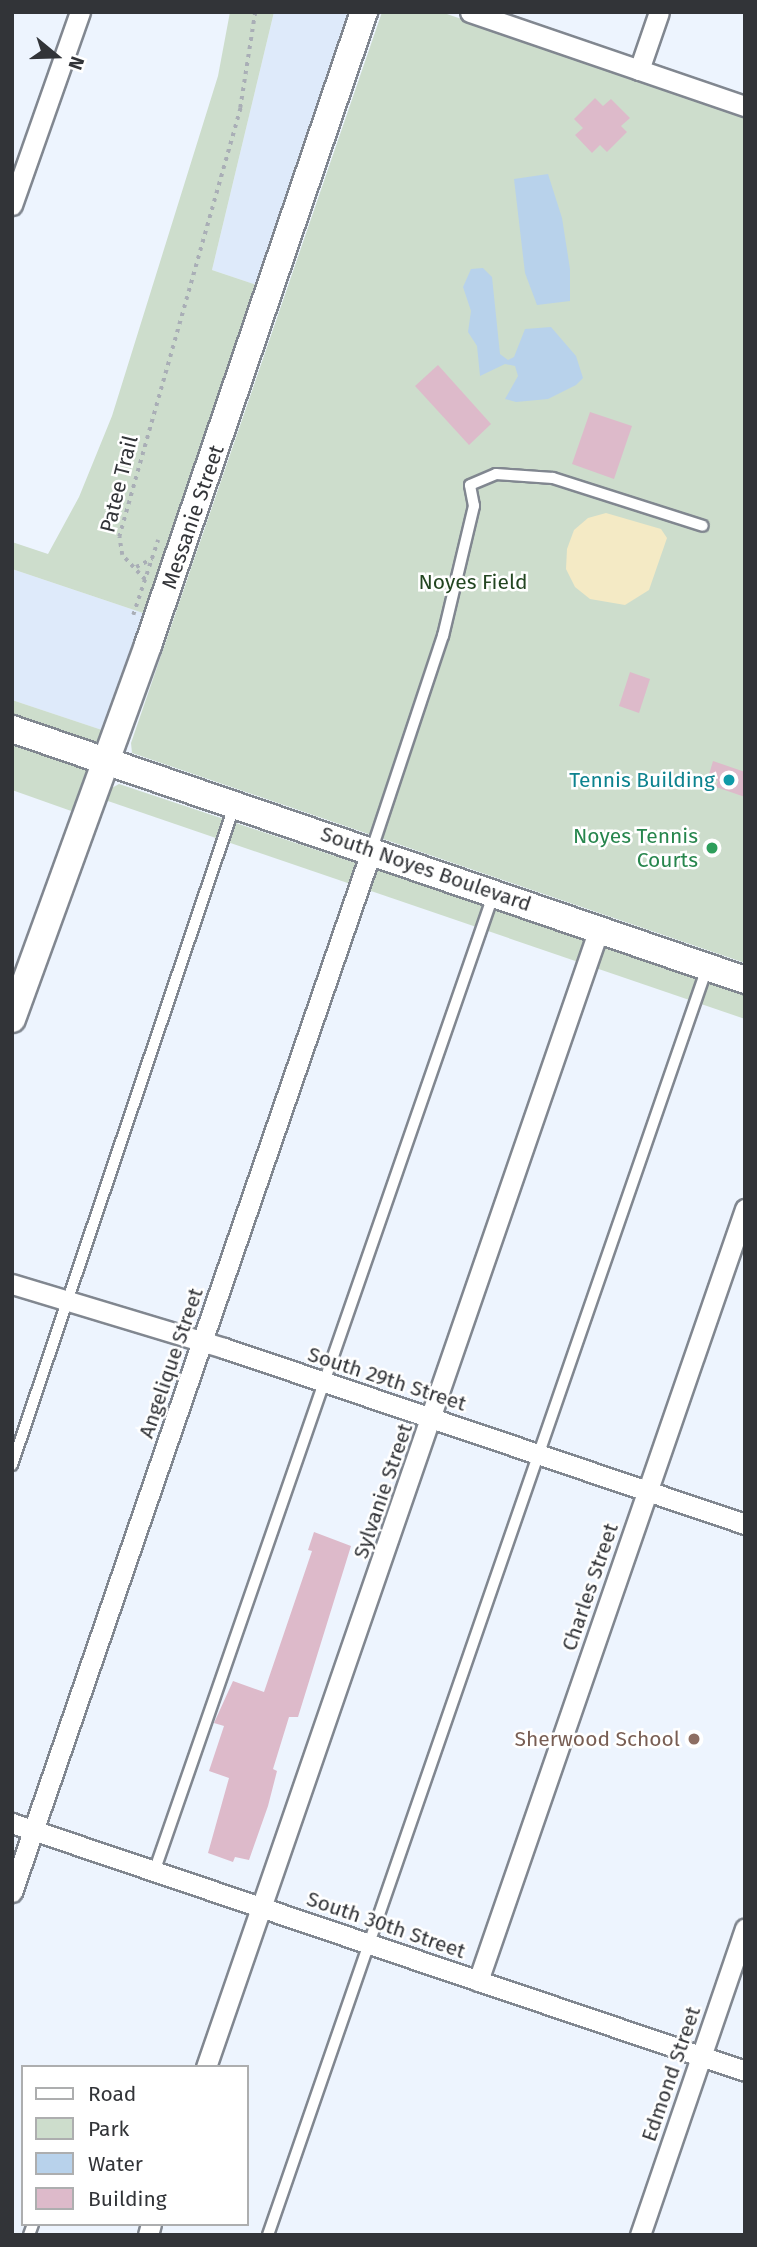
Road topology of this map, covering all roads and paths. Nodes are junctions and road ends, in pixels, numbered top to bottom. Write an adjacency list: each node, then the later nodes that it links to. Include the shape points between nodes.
1 (80, 12): 9 (street)
2 (256, 12): 13 (path, Patee Trail, via 240,108 118,537 122,555)
3 (364, 12): 16 (street, Messanie Street)
4 (470, 12): 6 (street)
5 (659, 12): 7 (street)
6 (509, 19): 7 (street)
7 (639, 70): 8 (street)
8 (745, 106)
9 (16, 180): 10 (street)
10 (12, 205)
11 (703, 526): 18 (lane, via 553,478 496,474 470,485 474,506 443,636)
12 (152, 559): 13 (path)
13 (135, 567): 14 (path, Patee Trail)
14 (145, 580)
15 (12, 729): 16 (street, South Noyes Boulevard)
16 (106, 762): 17 (street, South Noyes Boulevard); 23 (street, Messanie Street)
17 (235, 803): 18 (street, South Noyes Boulevard); 26 (lane)
18 (372, 849): 19 (street, South Noyes Boulevard); 27 (street, Angelique Street)
19 (494, 892): 20 (street, South Noyes Boulevard); 28 (lane)
20 (599, 929): 21 (street, South Noyes Boulevard); 29 (street, Sylvanie Street)
21 (708, 967): 22 (street, South Noyes Boulevard); 30 (lane)
22 (745, 980)
23 (12, 1019)
24 (745, 1209): 32 (street, Charles Street)
25 (12, 1284): 26 (street, South 29th Street)
26 (69, 1301): 27 (street, South 29th Street); 31 (lane)
27 (202, 1342): 28 (street, South 29th Street); 35 (street, Angelique Street)
28 (323, 1383): 29 (street, South 29th Street); 36 (lane)
29 (432, 1417): 30 (street, South 29th Street); 38 (street, Sylvanie Street)
30 (541, 1454): 32 (street, South 29th Street); 40 (lane)
31 (12, 1465)
32 (647, 1492): 33 (street, South 29th Street); 41 (street, Charles Street)
33 (745, 1524)
34 (12, 1823): 35 (street, South 30th Street)
35 (35, 1832): 36 (street, South 30th Street); 37 (street, Angelique Street)
36 (153, 1872): 38 (street, South 30th Street)
37 (12, 1892)
38 (262, 1907): 40 (street, South 30th Street); 43 (street, Sylvanie Street)
39 (745, 1929): 42 (street, Edmond Street)
40 (368, 1943): 41 (street, South 30th Street); 45 (lane)
41 (478, 1980): 42 (street, South 30th Street)
42 (701, 2057): 44 (street, South 30th Street); 46 (street, Edmond Street)
43 (207, 2065)
44 (745, 2071)
45 (268, 2235)
46 (640, 2235)

